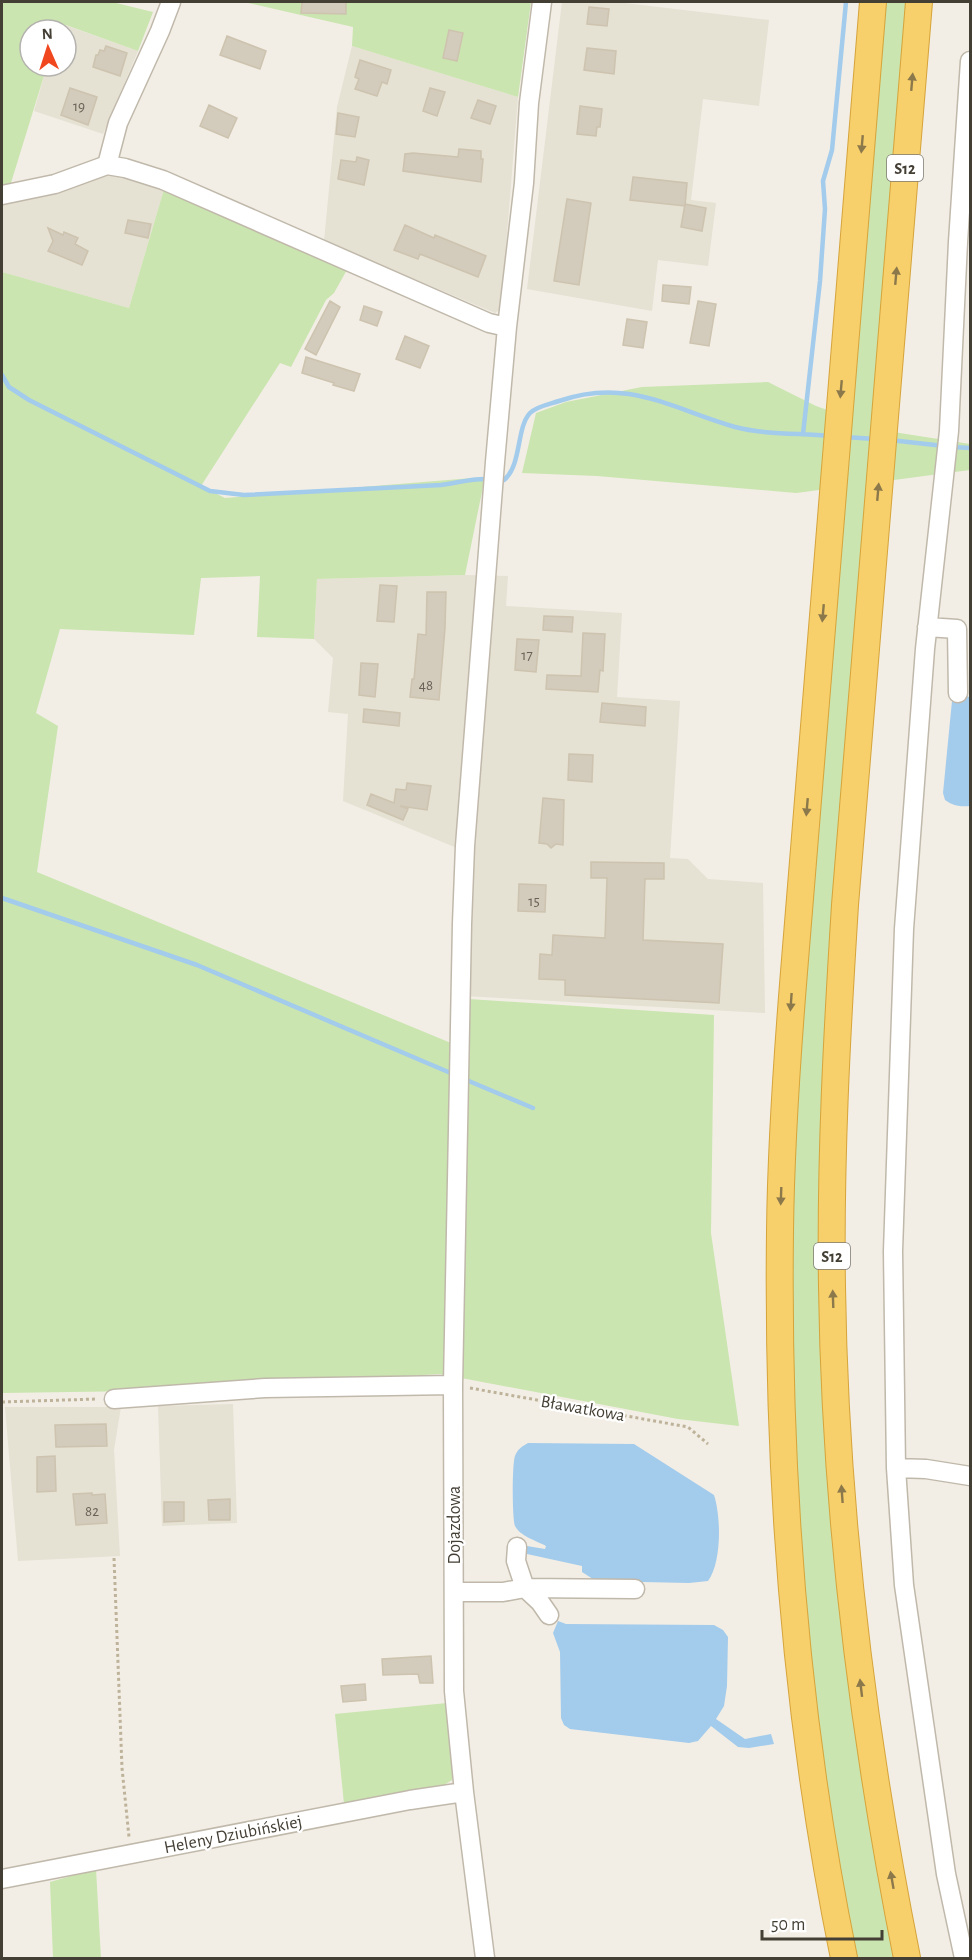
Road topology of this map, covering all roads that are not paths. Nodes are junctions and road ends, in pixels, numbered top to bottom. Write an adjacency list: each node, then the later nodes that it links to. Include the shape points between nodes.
1 (171, 2): 6 (street, via 118,123)
2 (542, 2): 8 (street, Dojazdowa)
3 (873, 2): 23 (highway, S12, one-way to 23, via 789,1029 781,1197 780,1342 786,1518 800,1681)
4 (919, 2): 24 (highway, S12, one-way to 4, via 874,1776 854,1625 841,1477 832,1289 837,1032 849,851)
5 (970, 61): 9 (street, via 950,431)
6 (107, 165): 7 (street, via 55,183); 8 (street, via 163,180 489,323)
7 (2, 195)
8 (507, 327): 11 (street, Dojazdowa, via 465,846)
9 (927, 627): 10 (street, via 957,629); 13 (street, via 900,994 893,1251)
10 (958, 693)
11 (453, 1386): 12 (street, via 265,1388); 18 (street, Dojazdowa)
12 (114, 1399)
13 (896, 1468): 14 (street); 25 (street, via 908,1622 944,1863)
14 (970, 1476)
15 (517, 1547): 16 (street, via 516,1561)
16 (525, 1588): 17 (street); 18 (street); 19 (street)
17 (635, 1589)
18 (454, 1592): 20 (street, Dojazdowa, via 454,1691)
19 (549, 1615)
20 (464, 1792): 21 (street, Heleny Dziubińskiej); 22 (street, Dojazdowa)
21 (2, 1879)
22 (485, 1959)
23 (844, 1959)
24 (907, 1959)
25 (964, 1959)

